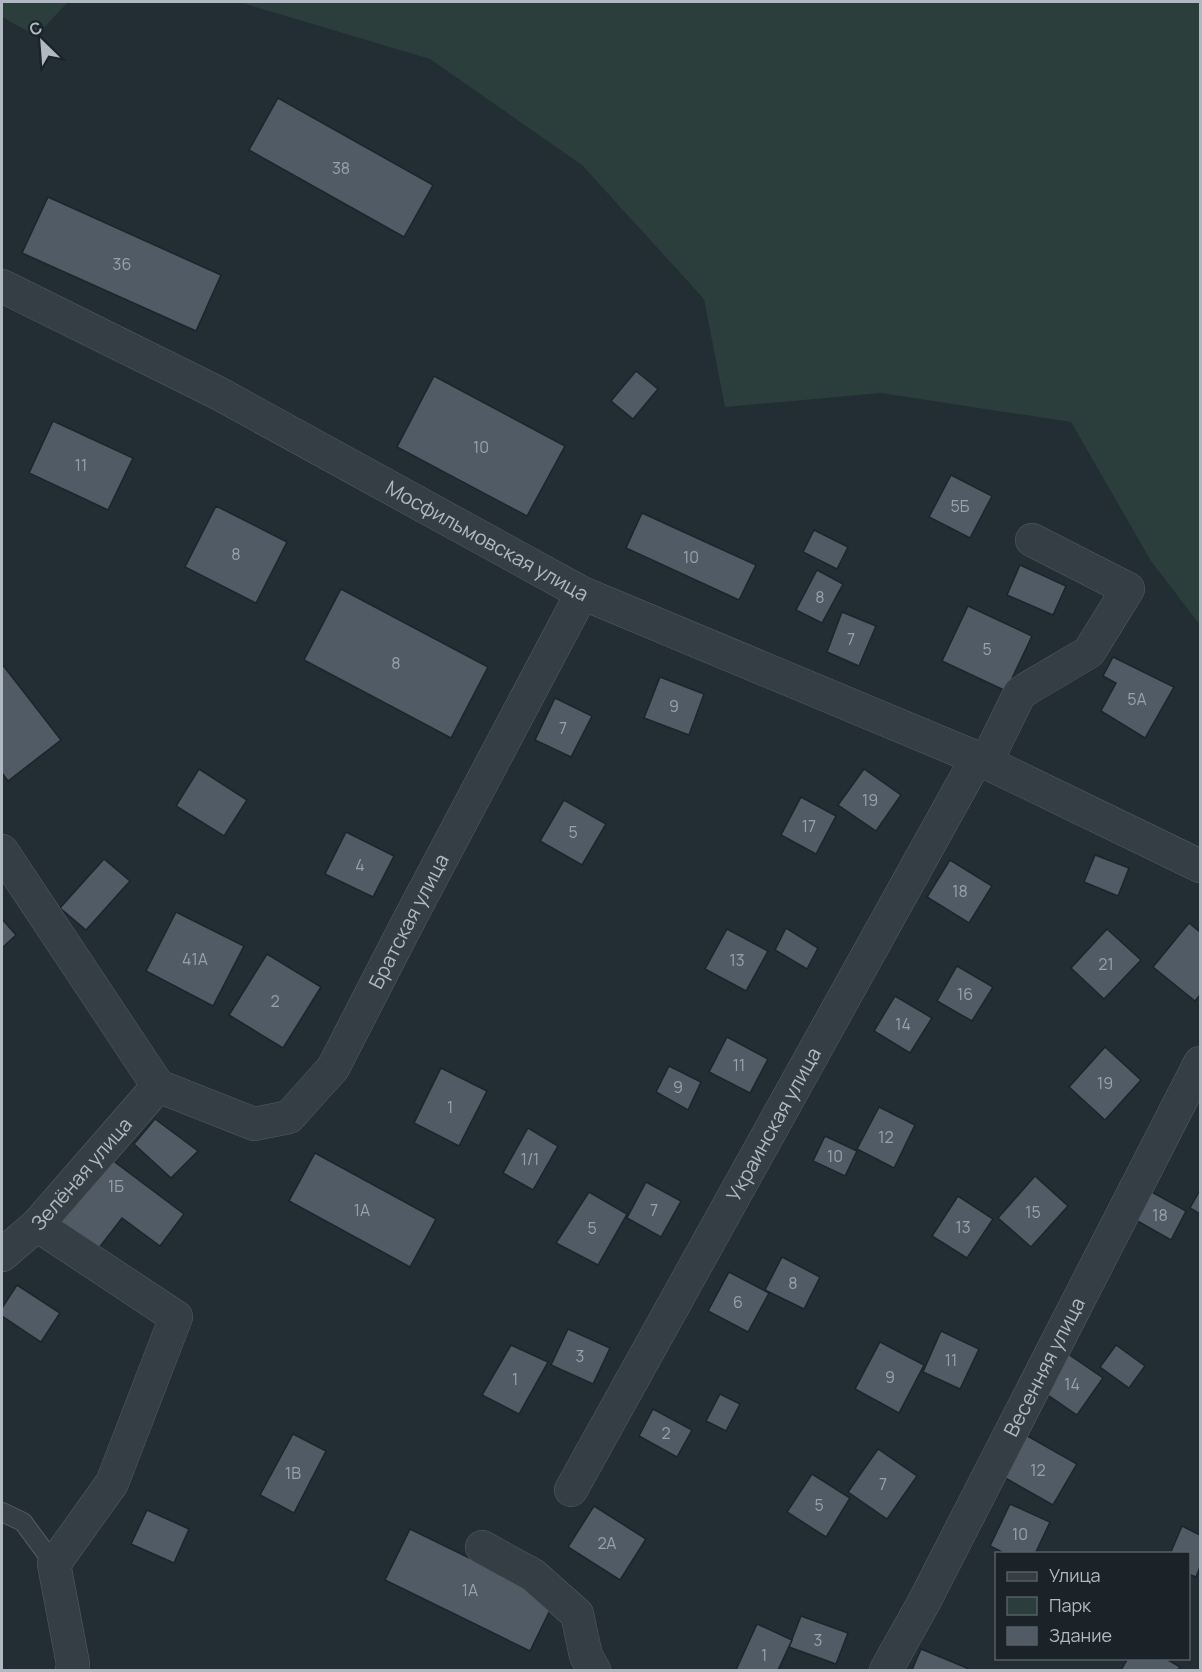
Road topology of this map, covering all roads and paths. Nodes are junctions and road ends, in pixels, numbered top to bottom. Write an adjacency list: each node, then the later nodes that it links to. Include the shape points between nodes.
1 (2, 286): 3 (street, Мосфильмовская улица, via 218,393)
2 (1032, 540): 4 (street, via 1128,589 1089,652 1020,693)
3 (582, 593): 4 (street, Мосфильмовская улица); 8 (street, Братская улица, via 333,1068 289,1117 254,1124)
4 (982, 760): 6 (street, Мосфильмовская улица); 11 (street, Украинская улица)
5 (2, 851): 8 (street)
6 (1200, 866)
7 (1200, 1063): 17 (street, Весенняя улица)
8 (158, 1086): 9 (street, Зелёная улица)
9 (37, 1225): 10 (street, Зелёная улица); 14 (street, via 176,1317 112,1483)
10 (2, 1256)
11 (571, 1491)
12 (2, 1512): 14 (lane, via 23,1522)
13 (482, 1547): 16 (street, via 533,1575 577,1614 586,1656)
14 (54, 1564): 15 (street)
15 (72, 1671)
16 (594, 1671)
17 (886, 1671)

